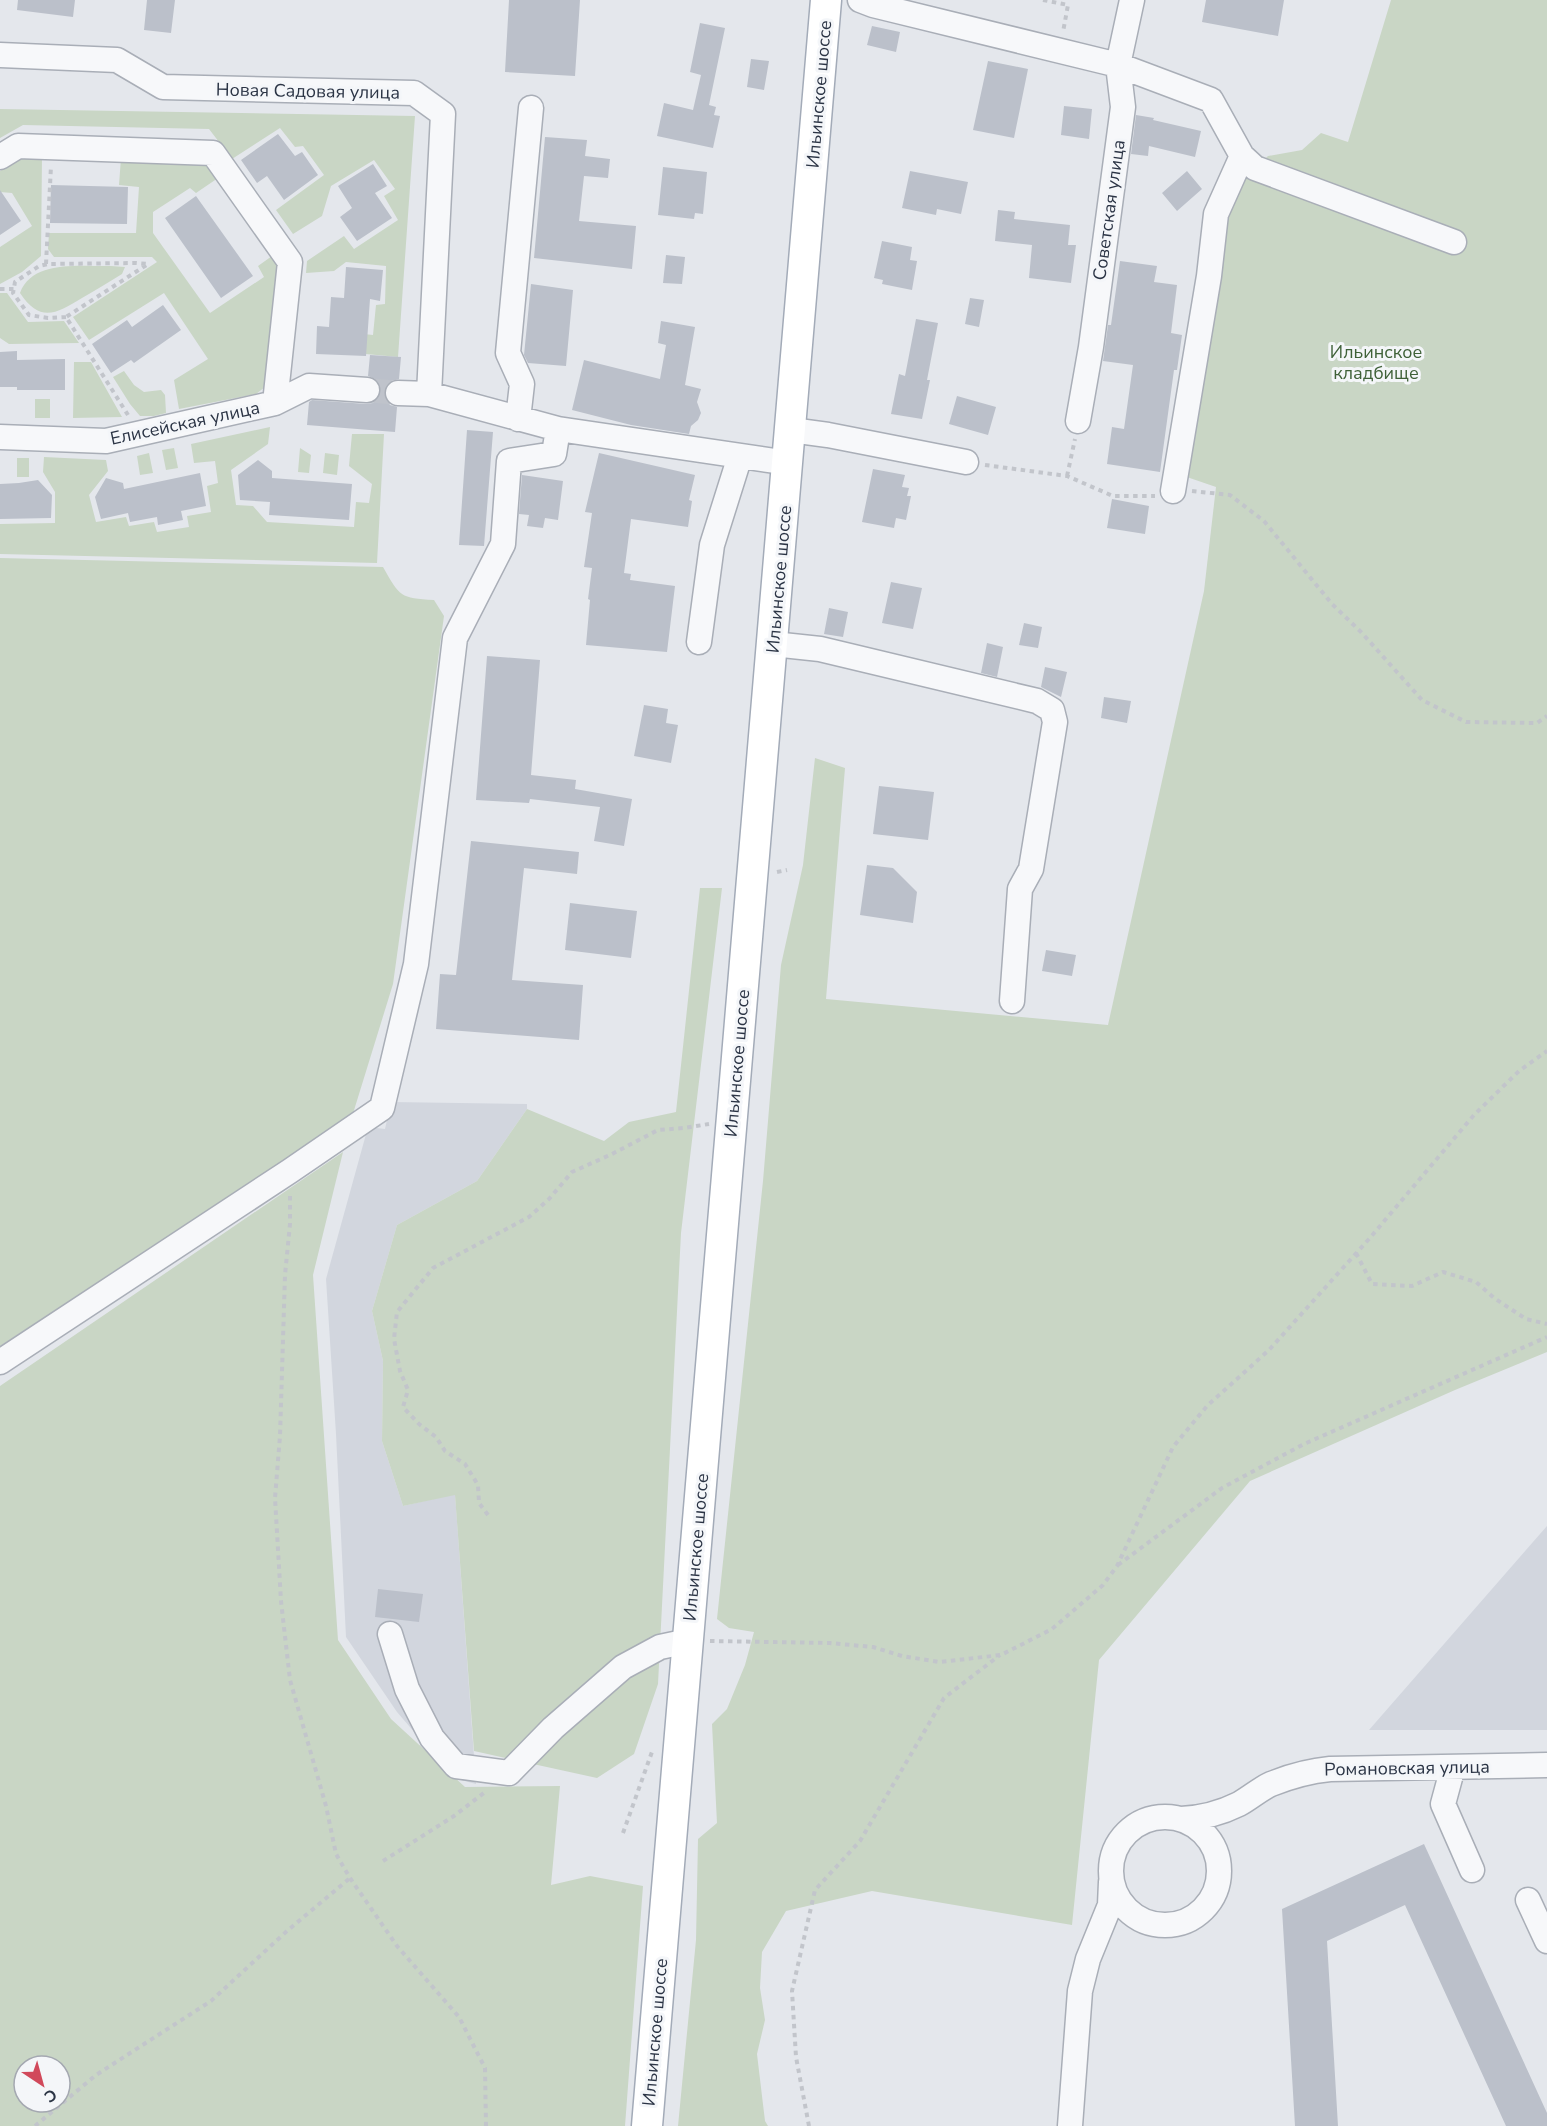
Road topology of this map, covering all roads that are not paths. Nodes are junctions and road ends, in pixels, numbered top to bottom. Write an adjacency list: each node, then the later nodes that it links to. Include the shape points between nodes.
1 (826, 0): 17 (main road, Ильинское шоссе)
2 (860, 0): 5 (street)
3 (1132, 0): 5 (street, Советская улица)
4 (0, 55): 12 (street, Новая Садовая улица, via 117,60 163,87 414,93 443,114)
5 (1118, 65): 7 (street, via 1211,100); 15 (street, Советская улица, via 1123,107)
6 (531, 108): 14 (street, via 508,353 522,384)
7 (1242, 156): 9 (street, via 1255,168); 22 (street, via 1216,214)
8 (0, 157): 13 (street, via 18,146 213,153 290,262)
9 (1454, 242)
10 (367, 390): 13 (street, Елисейская улица, via 309,386)
11 (398, 393): 12 (street)
12 (429, 394): 14 (street)
13 (275, 403): 18 (street, Елисейская улица, via 106,441)
14 (518, 418): 16 (street)
15 (1078, 421)
16 (558, 429): 19 (street); 26 (street, via 554,454 509,461 503,544 455,638 416,964 382,1108)
17 (791, 430): 20 (street); 21 (main road, Ильинское шоссе)
18 (0, 437)
19 (740, 456): 21 (street); 23 (street, via 712,545)
20 (966, 462)
21 (789, 463): 24 (main road, Ильинское шоссе)
22 (1173, 491)
23 (699, 642)
24 (773, 644): 25 (street, via 809,647 912,671 1037,701 1052,710 1055,722 1031,869 1020,889); 28 (main road, Ильинское шоссе)
25 (1012, 1001)
26 (0, 1362)
27 (390, 1634): 28 (street, via 407,1689 432,1738 456,1766 509,1773 623,1667 660,1647)
28 (688, 1641): 40 (main road, Ильинское шоссе)
29 (1547, 1765): 30 (street, Романовская улица)
30 (1453, 1767): 31 (street, Романовская улица, via 1306,1772 1270,1785); 34 (street, via 1443,1804)
31 (1239, 1804): 32 (street, Романовская улица, via 1200,1818); 33 (street, Романовская улица, via 1219,1834)
32 (1181, 1819): 33 (street, via 1202,1831); 35 (street, Романовская улица, via 1157,1817 1135,1826 1113,1855)
33 (1216, 1851): 37 (street, Романовская улица, via 1217,1887 1205,1908 1173,1925)
34 (1472, 1870)
35 (1111, 1879): 37 (street, via 1128,1911); 39 (street, Романовская улица, via 1110,1905)
36 (1528, 1900): 38 (street)
37 (1149, 1923): 39 (street, Романовская улица, via 1127,1926)
38 (1547, 1941)
39 (1088, 1959): 41 (street, Романовская улица, via 1080,1990)
40 (647, 2126)
41 (1070, 2126)

